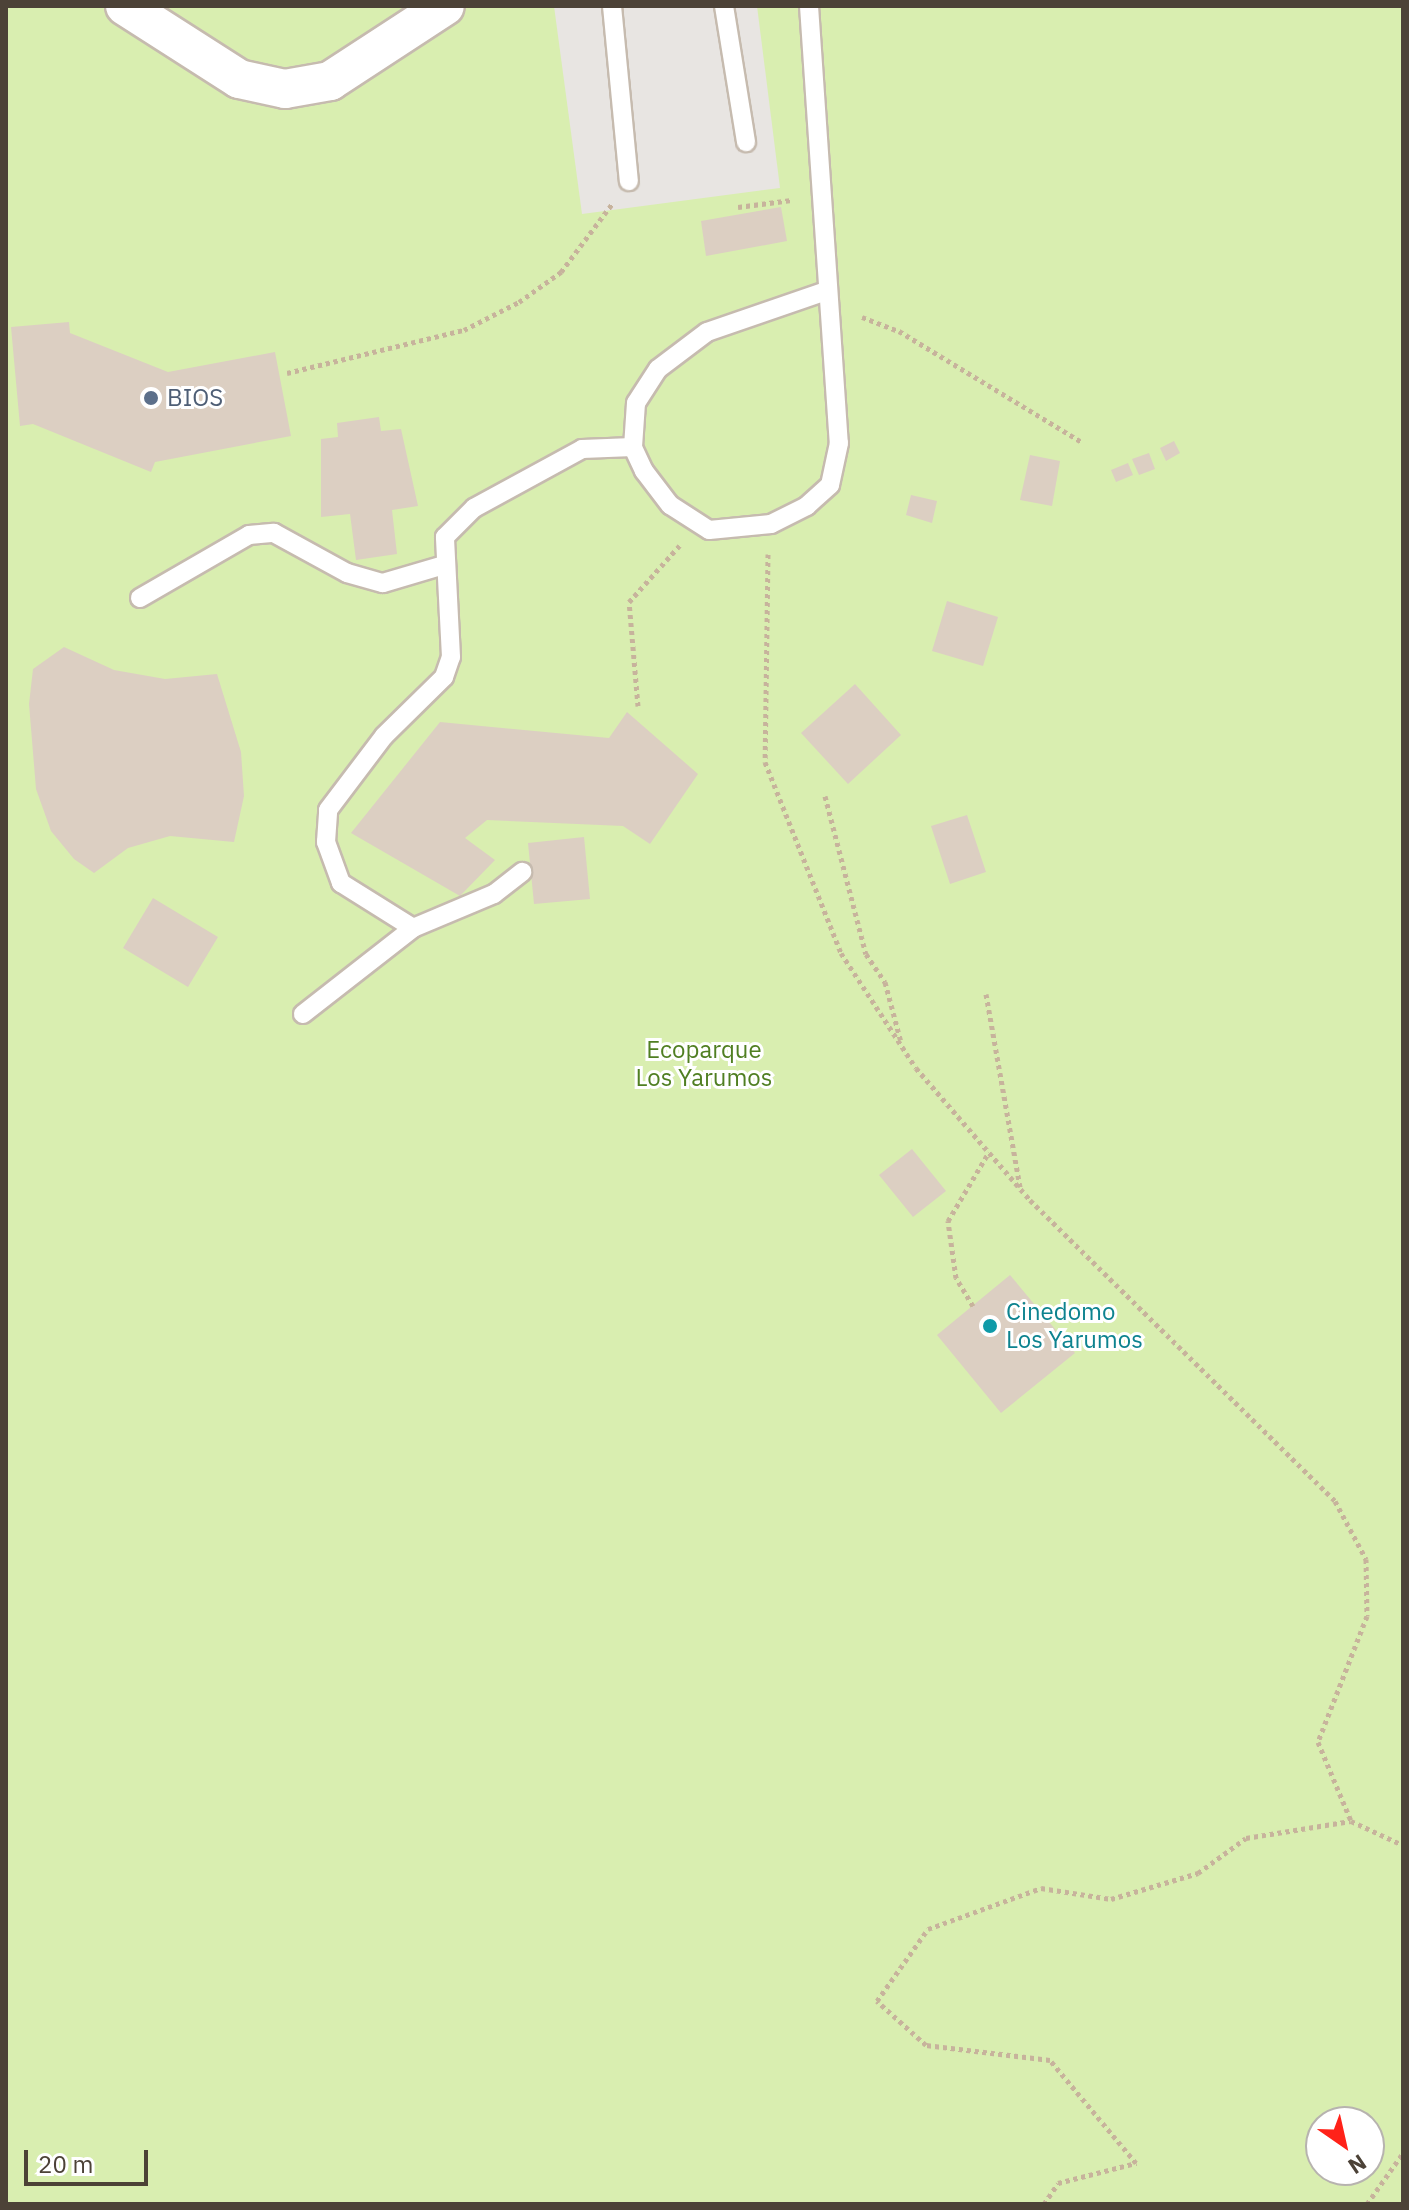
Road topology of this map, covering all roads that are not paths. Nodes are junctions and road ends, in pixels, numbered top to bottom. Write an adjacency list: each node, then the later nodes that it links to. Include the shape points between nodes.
1 (125, 6): 2 (street, via 239,79 285,89 330,81)
2 (445, 6)
3 (612, 6): 7 (lane)
4 (724, 6): 6 (lane)
5 (809, 6): 8 (lane)
6 (746, 142)
7 (629, 181)
8 (826, 291): 9 (lane, via 707,332 658,369 636,403); 9 (lane, via 839,443 830,485 789,515 739,531 700,524 670,505)
9 (633, 447): 10 (lane, via 582,449 474,508 445,537)
10 (444, 565): 11 (lane, via 383,583 347,573 274,533 249,535); 13 (lane, via 451,657 444,677 384,736 328,810 326,842 341,883)
11 (140, 598)
12 (522, 872): 13 (lane, via 494,894)
13 (413, 928): 14 (lane)
14 (303, 1014)

